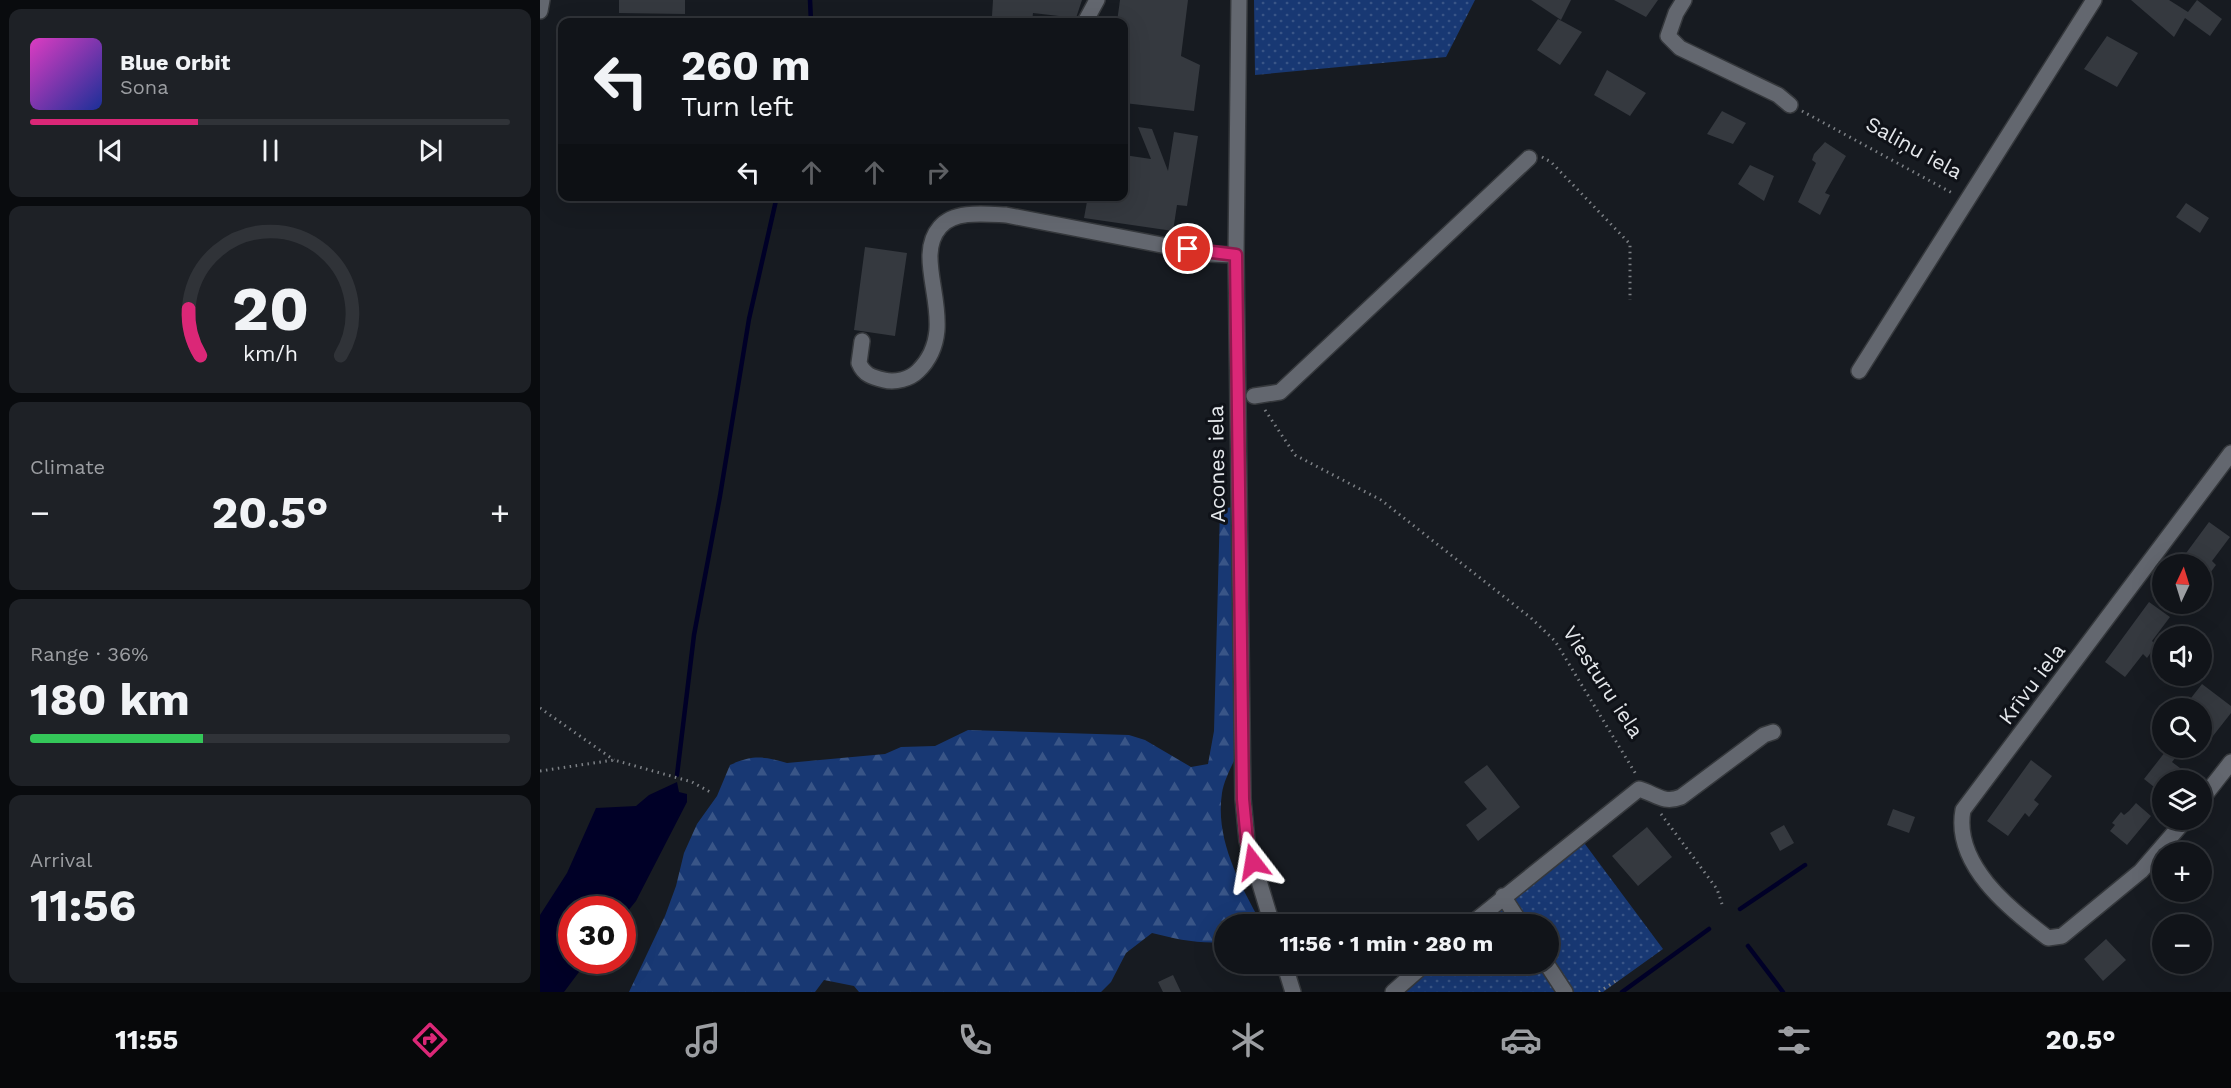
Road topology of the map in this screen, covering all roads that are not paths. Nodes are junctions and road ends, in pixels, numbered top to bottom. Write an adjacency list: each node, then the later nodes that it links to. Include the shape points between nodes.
1 (542, 0): 6 (street)
2 (1097, 0): 7 (street)
3 (1239, 0): 10 (street, Acones iela)
4 (1684, 0): 8 (street, via 1668,36 1680,48 1778,94)
5 (2094, 0): 12 (street, Saliņu iela)
6 (540, 11)
7 (1087, 18)
8 (1790, 105)
9 (1529, 158): 13 (street, via 1280,392)
10 (1236, 255): 11 (street, via 1209,254 1006,215 954,218 941,224 931,242 938,312 936,338 927,361 910,377 889,381 877,378 866,374 859,363); 20 (street, Acones iela, via 1230,380 1243,799 1247,841)
11 (862, 341)
12 (1859, 371)
13 (1254, 396)
14 (2231, 453): 18 (street, Krīvu iela, via 1963,810 1960,827 1978,870 2003,901 2048,938 2062,936 2141,871)
15 (1773, 732): 19 (street, via 1681,797 1662,800 1645,791)
16 (2231, 762): 17 (street)
17 (2212, 786)
18 (2176, 830)
19 (1503, 896): 21 (street); 22 (street)
20 (1269, 914)
21 (1482, 914)
22 (1515, 914)
23 (1287, 974): 26 (street)
24 (1413, 974): 27 (street)
25 (1553, 974): 28 (street)
26 (1293, 992)
27 (1393, 992)
28 (1564, 992)

